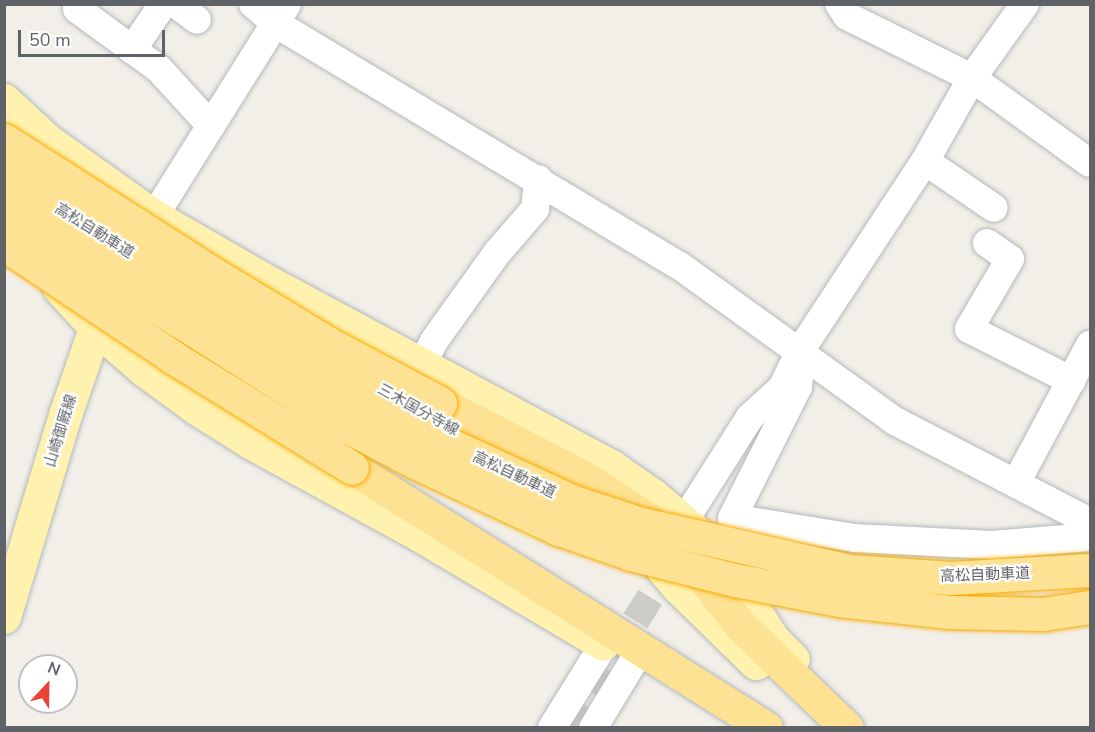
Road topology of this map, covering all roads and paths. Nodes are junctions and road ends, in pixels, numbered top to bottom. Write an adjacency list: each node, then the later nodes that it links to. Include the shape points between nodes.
1 (163, 4): 7 (street)
2 (253, 4): 6 (street)
3 (839, 4): 8 (street, via 855,20)
4 (1025, 4): 8 (street)
5 (77, 9): 7 (street)
6 (281, 14): 11 (street); 16 (street)
7 (132, 50): 11 (street, via 159,69)
8 (972, 78): 13 (street); 14 (street)
9 (4, 100): 20 (main road, via 47,140)
10 (4, 106): 22 (main road, 三木国分寺線, via 92,221)
11 (211, 126): 20 (street)
12 (4, 140): 45 (highway, bridge, via 299,326 585,478 654,523 684,553 741,626)
13 (925, 161): 18 (street); 26 (street)
14 (1090, 163)
15 (4, 175): 35 (highway, 高松自動車道, bridge, via 362,398 422,432 571,501 638,523 849,571 951,578)
16 (538, 179): 26 (street, via 680,266); 27 (street, via 536,209 497,253)
17 (4, 201): 24 (main road, via 22,242)
18 (994, 208)
19 (4, 210): 36 (highway, 高松自動車道, bridge, via 346,426 560,529 631,554 839,600 950,612 1043,614)
20 (154, 216): 22 (street); 27 (main road)
21 (4, 244): 43 (highway, bridge, via 174,358)
22 (133, 251): 24 (main road, 山崎御厩線); 44 (main road, 三木国分寺線, via 571,492 629,530 678,587)
23 (1009, 253): 28 (street, via 969,329)
24 (95, 327): 37 (main road, 山崎御厩線); 38 (main road, via 152,376 250,442 418,534)
25 (1090, 345): 28 (street)
26 (800, 351): 29 (street); 31 (street, via 895,421); 34 (street, via 798,387 732,518 854,538 992,545)
27 (422, 363): 32 (main road, via 611,466)
28 (1072, 381): 31 (street)
29 (782, 388): 30 (street); 32 (street, via 750,417)
30 (765, 415)
31 (1016, 483): 33 (street)
32 (684, 521): 46 (main road, via 722,560 774,639)
33 (1090, 522)
34 (1090, 537)
35 (1090, 570)
36 (1090, 607)
37 (4, 617)
38 (604, 644): 39 (main road); 40 (street)
39 (633, 662): 41 (street); 42 (main road)
40 (552, 728)
41 (593, 728)
42 (744, 728)
43 (765, 728)
44 (826, 728)
45 (847, 728)
46 (863, 728)

